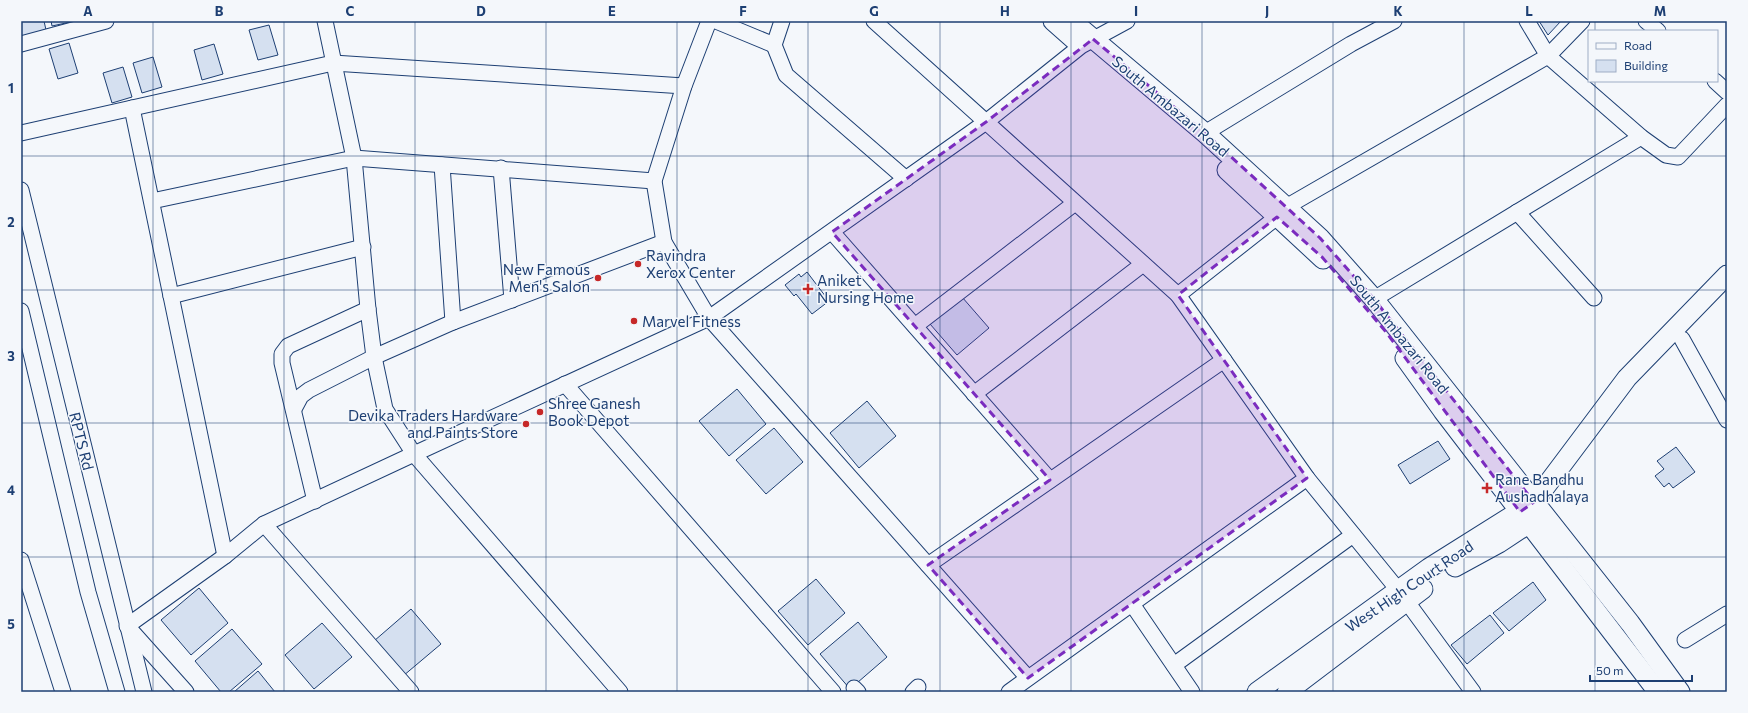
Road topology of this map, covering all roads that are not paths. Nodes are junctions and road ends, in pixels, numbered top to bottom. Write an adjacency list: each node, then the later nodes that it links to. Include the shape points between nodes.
1 (106, 21): 16 (street)
2 (325, 21): 19 (street)
3 (709, 21): 21 (street)
4 (716, 21): 17 (street)
5 (782, 21): 17 (street)
6 (874, 21): 25 (street)
7 (1053, 21): 15 (main road, South Ambazari Road)
8 (1072, 21): 15 (main road, South Ambazari Road)
9 (1127, 21): 15 (street)
10 (1394, 21): 27 (street, via 1351,44)
11 (1527, 21): 18 (street)
12 (1582, 21): 18 (street)
13 (1646, 21): 14 (street)
14 (1657, 30)
15 (1087, 43): 25 (street); 27 (main road, South Ambazari Road); 37 (main road, South Ambazari Road, via 1193,139)
16 (21, 44)
17 (774, 45): 32 (street, via 786,75)
18 (1548, 56): 28 (street); 37 (street)
19 (333, 63): 21 (street); 24 (street); 29 (street)
20 (1716, 82): 22 (street)
21 (684, 86): 33 (street)
22 (1727, 92)
23 (1727, 105): 28 (street, via 1678,157 1666,155)
24 (132, 108): 26 (street); 35 (street)
25 (986, 122): 32 (street); 36 (street)
26 (21, 133)
27 (1205, 133): 37 (main road, South Ambazari Road)
28 (1640, 137): 38 (street)
29 (354, 158): 30 (street); 35 (street); 41 (street)
30 (442, 165): 31 (street); 53 (street)
31 (501, 168): 33 (street); 49 (street)
32 (906, 179): 39 (street)
33 (654, 181): 40 (street)
34 (21, 190): 75 (street, RPTS Rd)
35 (152, 201): 46 (street)
36 (1075, 203): 42 (street); 54 (street)
37 (1281, 212): 45 (street); 48 (main road, South Ambazari Road, via 1320,238); 66 (main road, South Ambazari Road, via 1358,297)
38 (1517, 212): 47 (street); 48 (street)
39 (832, 232): 52 (street); 54 (street)
40 (664, 242): 49 (street); 52 (street)
41 (363, 246): 46 (street); 50 (street)
42 (1143, 264): 45 (street); 59 (street)
43 (1727, 276): 66 (main road, via 1627,378)
44 (1727, 292): 55 (main road)
45 (1178, 295): 57 (street)
46 (171, 296): 69 (street)
47 (1594, 298)
48 (1374, 299): 66 (main road, South Ambazari Road)
49 (512, 300): 53 (street)
50 (368, 308): 56 (street); 60 (street, via 288,346 282,354)
51 (21, 311): 80 (street, via 88,592)
52 (709, 318): 58 (street); 71 (street)
53 (453, 322): 56 (street)
54 (915, 326): 59 (street)
55 (1682, 339): 61 (street); 66 (main road, via 1634,390)
56 (374, 357): 60 (street, via 309,390 301,396); 62 (street, via 385,409)
57 (1224, 360): 63 (street); 64 (street)
58 (564, 384): 62 (street); 85 (street)
59 (974, 394): 64 (street)
60 (294, 409): 65 (street)
61 (1727, 420)
62 (414, 454): 65 (street); 84 (street)
63 (1307, 478): 68 (street); 73 (street)
64 (1050, 480): 71 (street)
65 (315, 501): 67 (street)
66 (1532, 514): 72 (main road, via 1498,543); 91 (main road, South Ambazari Road); 92 (main road, South Ambazari Road, via 1630,623)
67 (264, 524): 69 (street); 83 (street)
68 (1353, 535): 72 (street); 77 (street)
69 (225, 556): 75 (street)
70 (21, 560): 79 (street)
71 (928, 565): 78 (street)
72 (1402, 596): 88 (main road, West High Court Road); 89 (main road); 90 (street)
73 (1132, 604): 77 (street); 78 (street)
74 (1727, 614): 76 (street)
75 (127, 626): 81 (street, RPTS Rd); 82 (street)
76 (1685, 640)
77 (1174, 665): 87 (street)
78 (1028, 678): 86 (street)
79 (63, 692)
80 (117, 692)
81 (144, 692)
82 (186, 692)
83 (411, 692)
84 (620, 692)
85 (833, 692)
86 (1008, 692)
87 (1192, 692)
88 (1257, 692)
89 (1287, 692)
90 (1473, 692)
91 (1658, 692)
92 (1680, 692)

